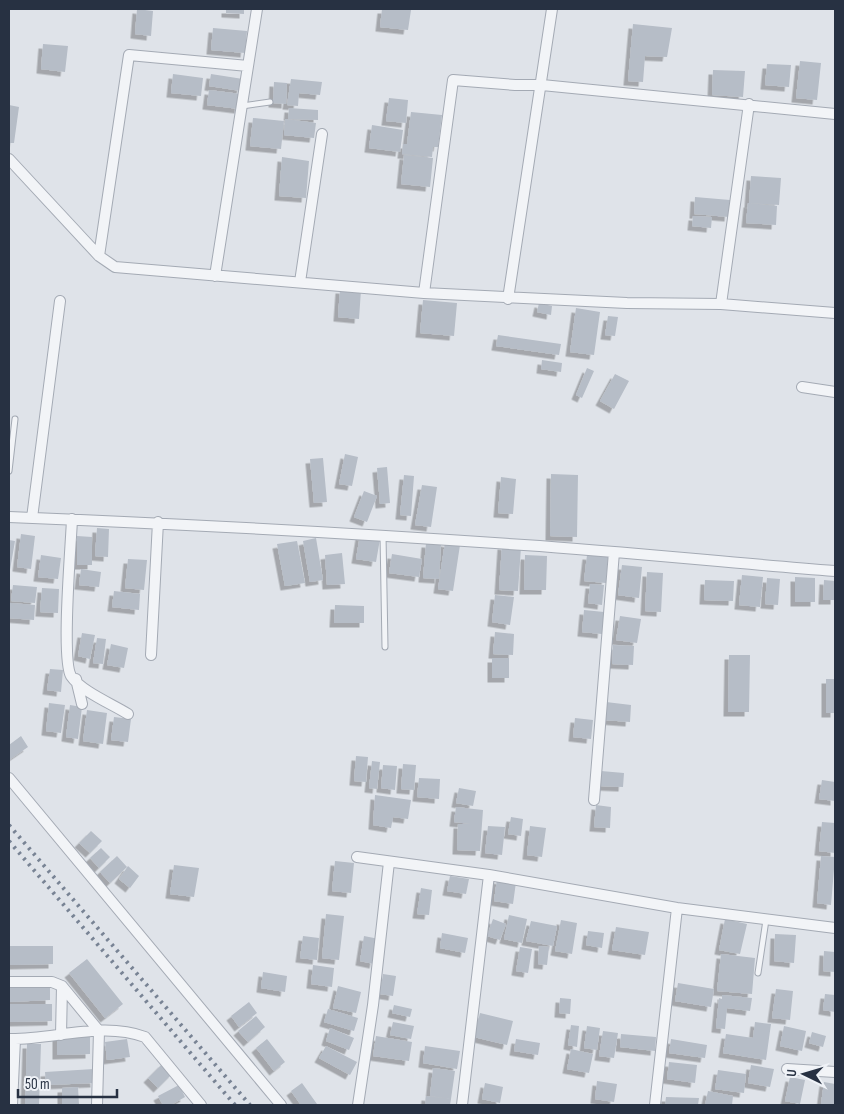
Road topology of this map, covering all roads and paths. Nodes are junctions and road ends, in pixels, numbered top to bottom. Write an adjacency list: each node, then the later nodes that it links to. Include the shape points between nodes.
1 (257, 9): 3 (street)
2 (552, 9): 4 (street)
3 (248, 66): 7 (street); 11 (street, via 129,55)
4 (542, 85): 6 (street); 14 (street, via 453,80); 15 (street)
5 (270, 102): 7 (lane)
6 (749, 104): 8 (street); 17 (street)
7 (241, 106): 12 (street)
8 (835, 114)
9 (322, 134): 13 (street)
10 (9, 159): 11 (street)
11 (99, 256): 12 (street, via 115,266)
12 (215, 276): 13 (street)
13 (300, 282): 14 (street)
14 (424, 293): 15 (street)
15 (508, 298): 17 (street)
16 (60, 301): 24 (street)
17 (721, 304): 18 (street)
18 (835, 313)
19 (802, 387): 20 (street)
20 (835, 392)
21 (15, 419): 22 (lane)
22 (9, 470)
23 (9, 517): 24 (street)
24 (32, 518): 25 (street)
25 (72, 519): 26 (street); 32 (street, via 69,635); 33 (street, via 66,647 70,674 78,684)
26 (158, 522): 27 (street); 31 (street)
27 (383, 535): 28 (street); 30 (lane)
28 (614, 552): 29 (street); 35 (street)
29 (835, 571)
30 (385, 647)
31 (151, 655)
32 (82, 704)
33 (128, 714)
34 (9, 778): 53 (street)
35 (594, 800)
36 (357, 858): 37 (street)
37 (389, 862): 38 (street); 54 (street)
38 (489, 875): 39 (street); 55 (street)
39 (678, 908): 40 (street); 56 (street)
40 (766, 920): 41 (street); 42 (lane)
41 (835, 928)
42 (758, 973)
43 (9, 982): 44 (street, via 52,982)
44 (62, 986): 45 (street); 46 (street)
45 (99, 1031): 46 (street); 51 (street); 52 (street, via 129,1032 145,1037)
46 (61, 1035): 47 (street)
47 (12, 1039): 50 (street)
48 (787, 1069): 49 (street)
49 (835, 1072)
50 (12, 1105)
51 (96, 1105)
52 (201, 1105)
53 (281, 1105)
54 (358, 1105)
55 (462, 1105)
56 (655, 1105)

